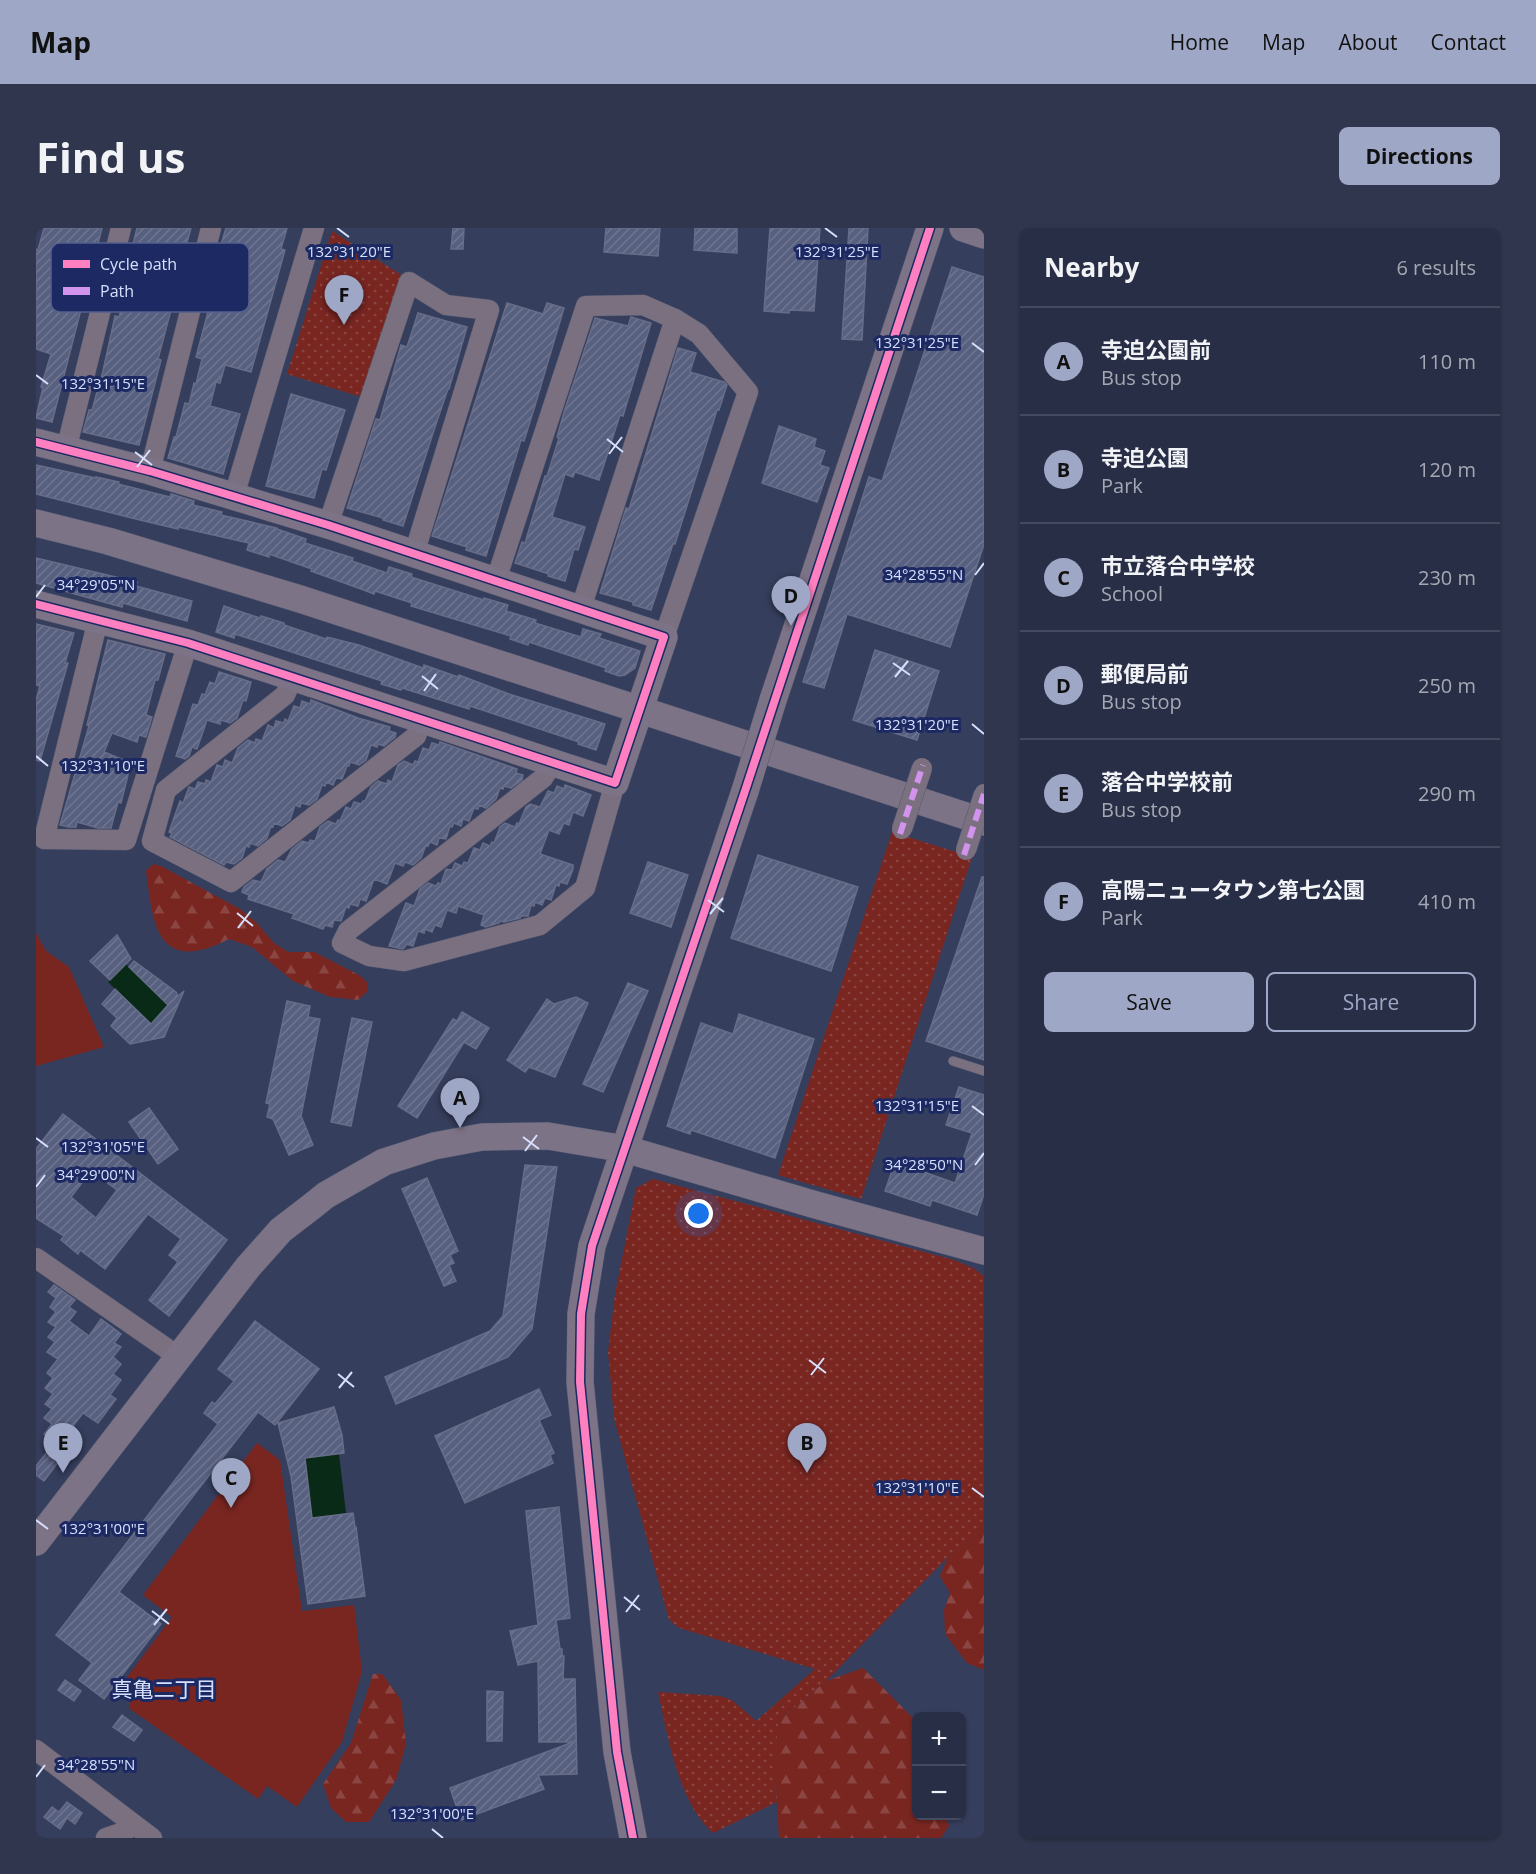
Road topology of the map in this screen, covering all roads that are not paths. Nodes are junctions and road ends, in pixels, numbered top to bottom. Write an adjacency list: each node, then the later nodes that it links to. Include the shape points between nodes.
1 (121, 228): 7 (street)
2 (211, 228): 8 (street)
3 (314, 228): 15 (street)
4 (930, 228): 37 (street, bridge)
5 (963, 228): 6 (street)
6 (984, 235)
7 (117, 243)
8 (207, 243)
9 (100, 312): 13 (street)
10 (190, 312): 14 (street)
11 (675, 319): 19 (street, via 643,305 586,306); 21 (street); 23 (street, via 699,334 748,392)
12 (36, 442): 13 (street)
13 (66, 450): 14 (street)
14 (150, 471): 15 (street)
15 (234, 496): 17 (street)
16 (36, 523): 26 (street, via 300,599)
17 (328, 525): 18 (street); 18 (street, via 409,282 446,305 489,310)
18 (414, 554): 19 (street)
19 (496, 580): 21 (street)
20 (36, 604): 22 (street)
21 (581, 608): 23 (street)
22 (98, 620): 24 (street); 24 (street, via 44,839 126,840)
23 (664, 637): 26 (street)
24 (188, 643): 25 (street)
25 (293, 677): 27 (street); 27 (street, via 285,695 166,790 152,841 231,882 416,736)
26 (639, 708): 30 (street); 32 (street)
27 (422, 719): 28 (street)
28 (553, 762): 30 (street); 30 (street, via 543,778 348,931 342,943 369,956 404,961 540,925 585,888)
29 (922, 766): 33 (street, bridge)
30 (615, 783)
31 (984, 794): 34 (street, bridge)
32 (984, 822)
33 (901, 832)
34 (965, 852)
35 (953, 1061): 36 (lane)
36 (984, 1071)
37 (625, 1149): 38 (street); 40 (street, via 548,1136 482,1137 434,1146 384,1162 326,1195 281,1230); 46 (street, via 592,1246 581,1314 580,1382 617,1752)
38 (984, 1251)
39 (37, 1260): 40 (street)
40 (179, 1357): 41 (street)
41 (36, 1542)
42 (36, 1750): 43 (street)
43 (133, 1824): 44 (street); 45 (street)
44 (106, 1838)
45 (152, 1838)
46 (633, 1838)

